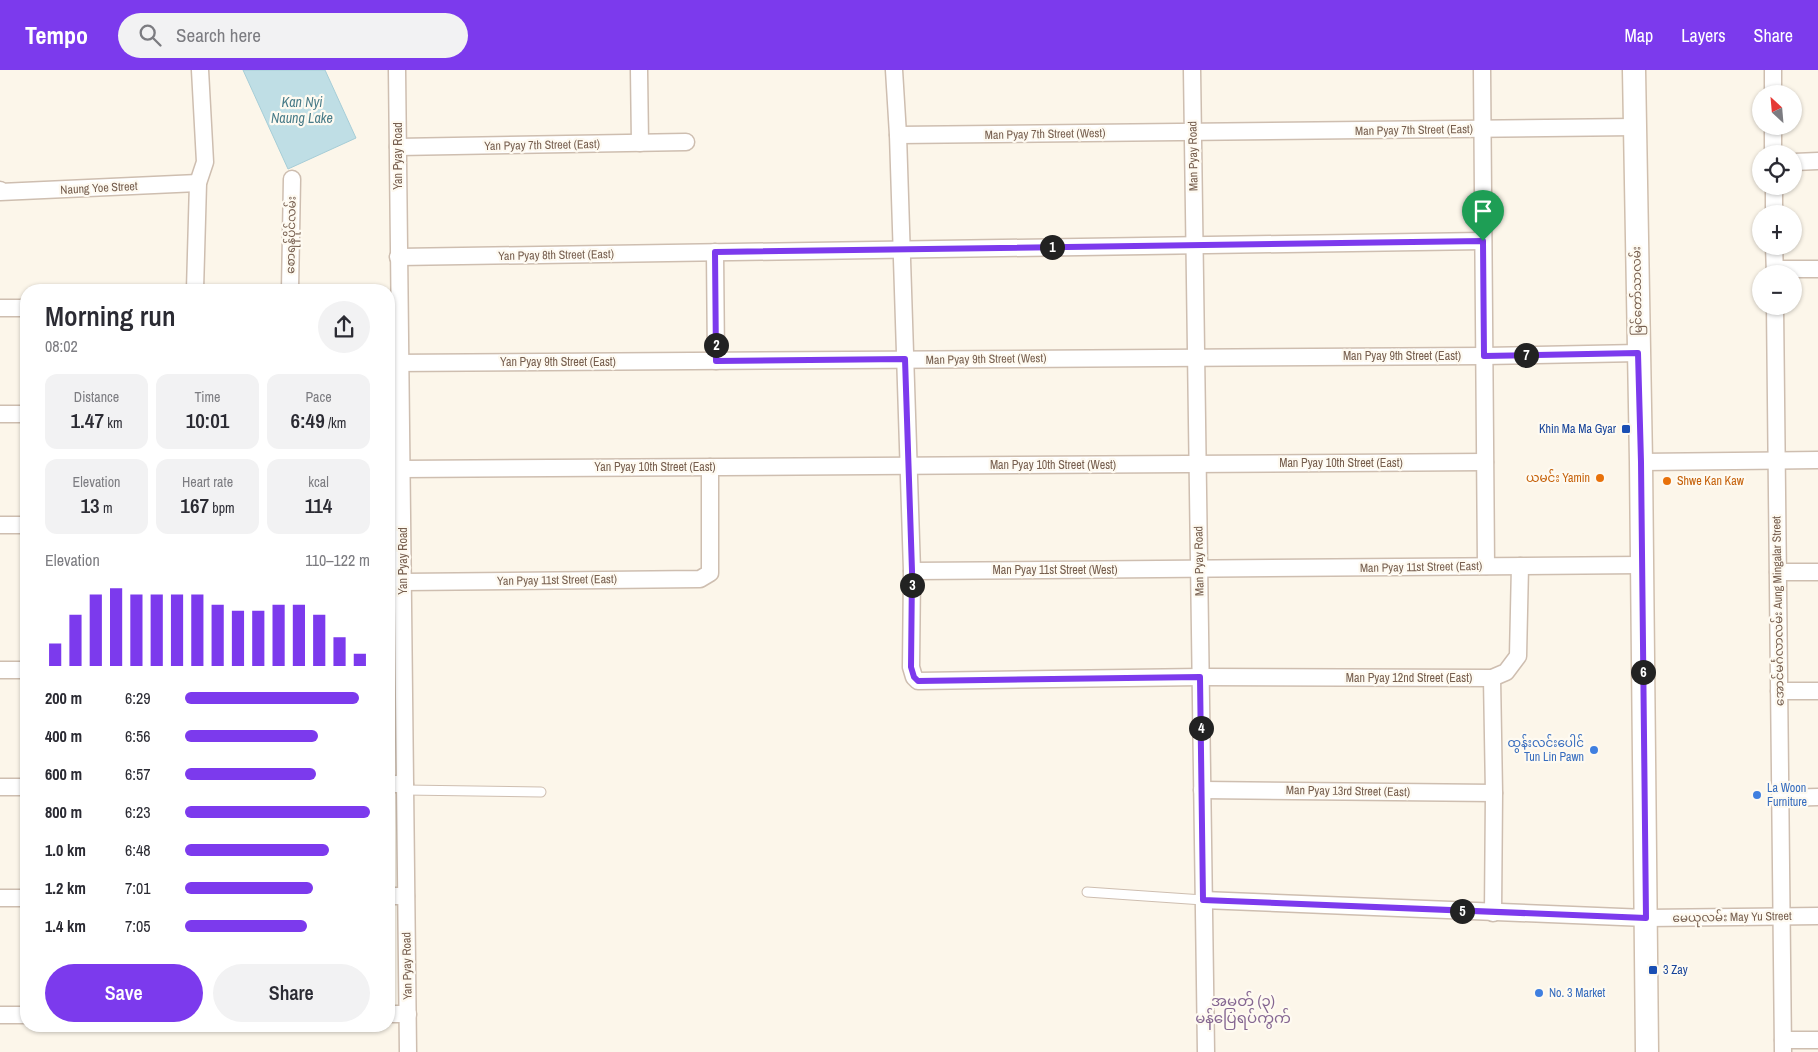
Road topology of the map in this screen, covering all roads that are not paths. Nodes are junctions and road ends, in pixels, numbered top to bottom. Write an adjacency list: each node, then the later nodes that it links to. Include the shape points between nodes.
1 (200, 70): 20 (street, via 204,162)
2 (397, 70): 16 (street, Yan Pyay Road)
3 (639, 70): 15 (street)
4 (894, 70): 13 (street)
5 (1192, 70): 12 (street, Man Pyay Road)
6 (1482, 70): 11 (street)
7 (1634, 70): 10 (main road, မြင်တော်သာလမ်း)
8 (1772, 70): 9 (street)
9 (1773, 85)
10 (1635, 127): 11 (street, Man Pyay 7th Street (East)); 35 (main road, မြင်တော်သာလမ်း)
11 (1482, 129): 12 (street, Man Pyay 7th Street (East)); 22 (street)
12 (1193, 132): 13 (street, Man Pyay 7th Street (West)); 23 (street, Man Pyay Road)
13 (898, 135): 24 (street)
14 (686, 142): 15 (street, Yan Pyay 7th Street (East))
15 (640, 143): 16 (street, Yan Pyay 7th Street (East))
16 (398, 148): 26 (street, Yan Pyay Road)
17 (1818, 161): 18 (street)
18 (1802, 162)
19 (292, 180): 30 (street, စောရန်ပိုင်လမ်း)
20 (198, 183): 21 (street, Naung Yoe Street); 29 (street)
21 (0, 191)
22 (1483, 241): 23 (street, Yan Pyay 8th Street (East)); 36 (street)
23 (1194, 245): 24 (street, Yan Pyay 8th Street (East)); 37 (street, Man Pyay Road)
24 (902, 249): 25 (street, Yan Pyay 8th Street (East)); 38 (street)
25 (715, 252): 26 (street, Yan Pyay 8th Street (East)); 39 (street)
26 (398, 257): 34 (street, Yan Pyay Road)
27 (1818, 269): 28 (street)
28 (1802, 270)
29 (195, 284)
30 (290, 284)
31 (0, 308): 32 (street)
32 (20, 308)
33 (1775, 315): 44 (street, အောင်မင်္ဂလာလမ်း Aung Mingalar Street)
34 (395, 336)
35 (1638, 353): 36 (street, Man Pyay 9th Street (East)); 47 (main road, မြင်တော်သာလမ်း)
36 (1484, 356): 37 (street, Man Pyay 9th Street (East)); 46 (street)
37 (1196, 357): 38 (street, Man Pyay 9th Street (West)); 48 (street, Man Pyay Road)
38 (905, 359): 39 (street, Man Pyay 9th Street (West)); 49 (street)
39 (716, 361): 40 (street, Yan Pyay 9th Street (East))
40 (395, 363)
41 (395, 376): 51 (street, Yan Pyay Road)
42 (0, 414): 43 (street)
43 (20, 414)
44 (1776, 460): 45 (street); 47 (street); 59 (street, အောင်မင်္ဂလာလမ်း Aung Mingalar Street)
45 (1818, 460)
46 (1485, 462): 48 (street, Man Pyay 10th Street (East)); 55 (street)
47 (1641, 462): 54 (main road, မြင်တော်သာလမ်း)
48 (1198, 464): 49 (street, Man Pyay 10th Street (West)); 57 (street, Man Pyay Road)
49 (908, 466): 50 (street, Yan Pyay 10th Street (East)); 58 (street)
50 (710, 467): 51 (street, Yan Pyay 10th Street (East)); 61 (street, Yan Pyay 11st Street (East), via 710,573 700,579)
51 (402, 469): 61 (street, Yan Pyay Road)
52 (0, 525): 53 (street)
53 (20, 525)
54 (1642, 565): 56 (street, Man Pyay 11st Street (East)); 86 (main road, မြင်တော်သာလမ်း)
55 (1486, 566): 56 (street, Man Pyay 11st Street (East)); 57 (street, Man Pyay 11st Street (East))
56 (1520, 566): 65 (street, via 1518,656 1506,672)
57 (1199, 569): 58 (street, Man Pyay 11st Street (West)); 64 (street, Man Pyay Road)
58 (912, 571): 64 (street, Man Pyay 12nd Street (East), via 911,667 918,681)
59 (1778, 572): 60 (street); 66 (street, အောင်မင်္ဂလာလမ်း Aung Mingalar Street)
60 (1818, 572)
61 (403, 582): 68 (street, Yan Pyay Road)
62 (0, 670): 63 (street)
63 (20, 670)
64 (1200, 677): 65 (street, Man Pyay 12nd Street (East)); 72 (street, Man Pyay Road)
65 (1492, 678): 74 (street)
66 (1779, 691): 67 (street); 76 (street, အောင်မင်္ဂလာလမ်း Aung Mingalar Street)
67 (1818, 691)
68 (396, 698): 70 (street, Yan Pyay Road)
69 (20, 786): 71 (street)
70 (400, 786): 73 (lane); 79 (street, Yan Pyay Road)
71 (0, 787)
72 (1202, 790): 74 (street, Man Pyay 13rd Street (East)); 82 (street, Man Pyay Road)
73 (541, 792)
74 (1494, 793): 83 (street)
75 (1818, 797): 76 (street)
76 (1780, 798): 84 (street, အောင်မင်္ဂလာလမ်း Aung Mingalar Street)
77 (1087, 892): 82 (lane)
78 (395, 896): 79 (street)
79 (406, 896): 88 (street, Yan Pyay Road)
80 (0, 898): 81 (street)
81 (20, 898)
82 (1203, 900): 83 (street, မေယုလမ်း May Yu Street); 94 (street, Man Pyay Road)
83 (1494, 913): 86 (street, မေယုလမ်း May Yu Street)
84 (1781, 916): 85 (street, မေယုလမ်း May Yu Street); 86 (street, မေယုလမ်း May Yu Street); 92 (street, အောင်မင်္ဂလာလမ်း Aung Mingalar Street)
85 (1818, 916)
86 (1646, 918): 95 (main road, မြင်တော်သာလမ်း)
87 (395, 1014): 88 (street)
88 (408, 1014): 93 (street, Yan Pyay Road)
89 (0, 1015): 90 (street)
90 (20, 1015)
91 (1818, 1040): 92 (street)
92 (1783, 1046)
93 (408, 1052)
94 (1206, 1052)
95 (1647, 1052)

